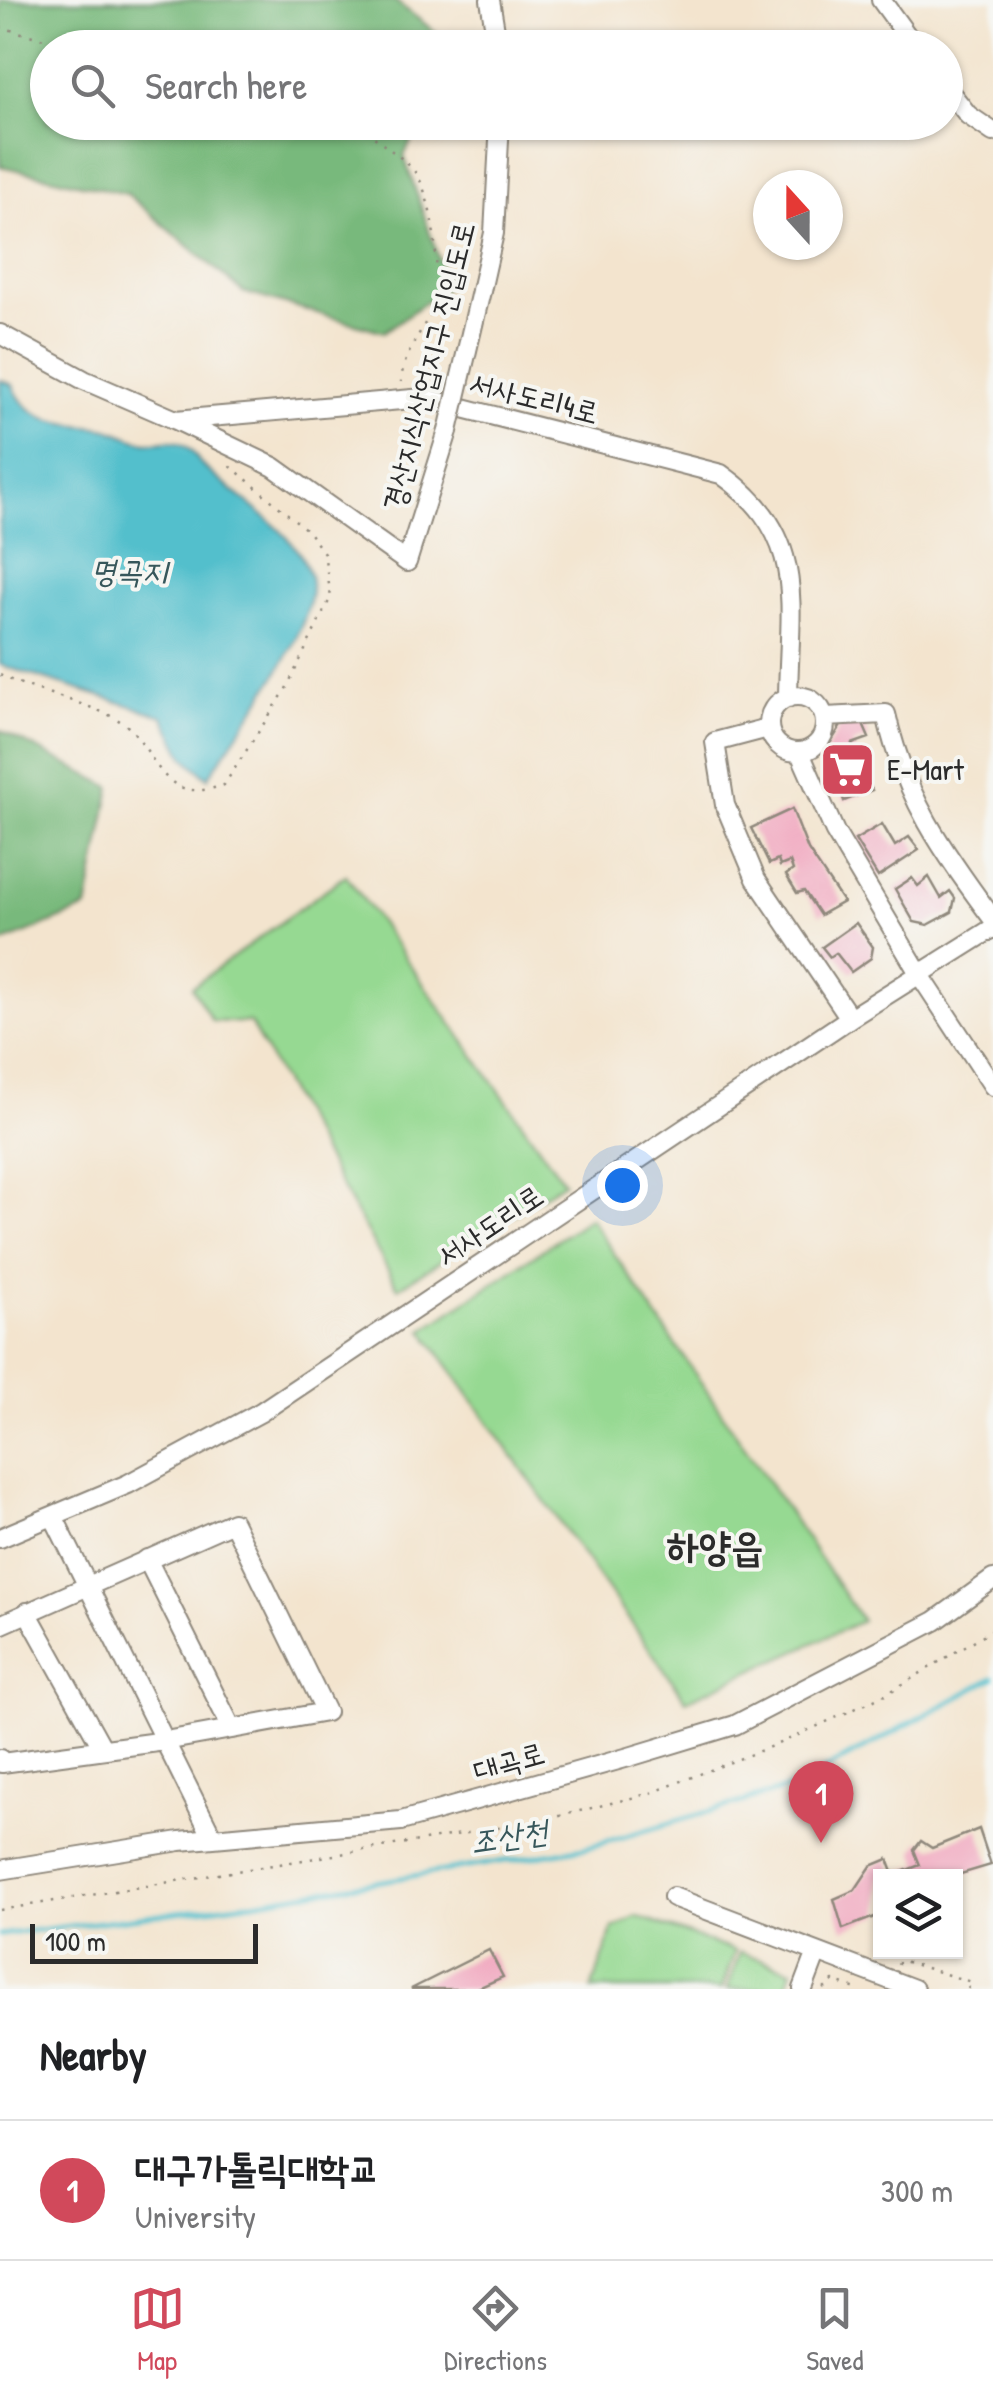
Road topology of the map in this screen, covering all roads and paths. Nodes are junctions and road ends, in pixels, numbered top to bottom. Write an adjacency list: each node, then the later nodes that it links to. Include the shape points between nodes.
1 (490, 0): 4 (street)
2 (881, 0): 5 (street)
3 (0, 26): 6 (path)
4 (495, 30)
5 (903, 30)
6 (30, 35)
7 (963, 109): 8 (street)
8 (993, 132)
9 (373, 140): 12 (path, via 417,174 432,221 439,281 409,348)
10 (499, 140): 13 (street, 경산지식산업지구 진입도로, bridge, via 494,233 448,431 407,562 274,467)
11 (0, 334): 13 (street)
12 (399, 399): 13 (street, 서사도리4로); 16 (street, 서사도리4로, via 424,398 675,460 721,474 750,494 780,538 789,571)
13 (176, 420)
14 (224, 461): 15 (path, via 308,531 324,553 331,597 285,691 224,785 184,789 160,771 121,720)
15 (0, 676)
16 (788, 698): 17 (street, via 815,702); 18 (street, via 774,708)
17 (825, 718): 19 (street, via 818,745); 20 (street, via 886,714 899,770 949,860)
18 (768, 728): 19 (street, via 782,748); 23 (street, via 715,742 725,805 756,879)
19 (800, 753): 22 (street, via 836,832)
20 (993, 919)
21 (993, 928): 22 (street, 서사도리로)
22 (920, 975): 23 (street, 서사도리로); 24 (street)
23 (850, 1018): 25 (street, 서사도리로, via 261,1412)
24 (993, 1086)
25 (53, 1516): 26 (street, 서사도리로); 29 (street)
26 (0, 1538)
27 (147, 1559): 29 (street); 32 (street); 32 (street, via 232,1522 326,1712)
28 (993, 1580): 36 (street, 대곡로, via 935,1621 736,1725 401,1820)
29 (87, 1585): 30 (street); 33 (street)
30 (27, 1612): 31 (street); 34 (street)
31 (0, 1625)
32 (232, 1729): 33 (street)
33 (165, 1741): 34 (street); 36 (street)
34 (103, 1749): 35 (street)
35 (0, 1759)
36 (214, 1838): 37 (street, 대곡로)
37 (0, 1870)
38 (672, 1896): 39 (street)
39 (818, 1952): 41 (street); 44 (street)
40 (896, 1968): 45 (path, via 900,1960 971,1982)
41 (803, 1989)
42 (824, 1989): 43 (path, via 833,1981)
43 (856, 1989)
44 (914, 1989)
45 (968, 1989)

